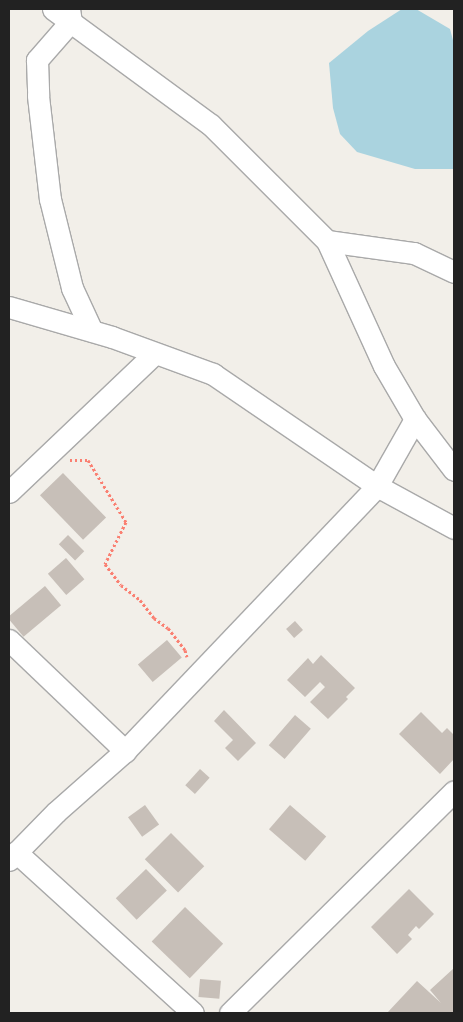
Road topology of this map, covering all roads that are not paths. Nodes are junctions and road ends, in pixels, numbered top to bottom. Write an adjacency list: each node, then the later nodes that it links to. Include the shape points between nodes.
1 (53, 9): 2 (street)
2 (70, 15): 3 (street, via 211,125); 6 (street, via 37,60 38,96 50,200 72,288)
3 (327, 241): 4 (street, via 414,253); 8 (street, via 384,366)
4 (454, 272)
5 (9, 307): 6 (street)
6 (92, 331): 7 (street)
7 (154, 354): 10 (street, via 214,374); 11 (street)
8 (416, 419): 9 (street); 10 (street)
9 (454, 470)
10 (377, 486): 12 (street); 14 (street)
11 (9, 492)
12 (454, 528)
13 (9, 640): 14 (street)
14 (125, 750): 16 (street)
15 (454, 791): 18 (street)
16 (12, 856): 17 (street)
17 (193, 1013)
18 (230, 1013)

